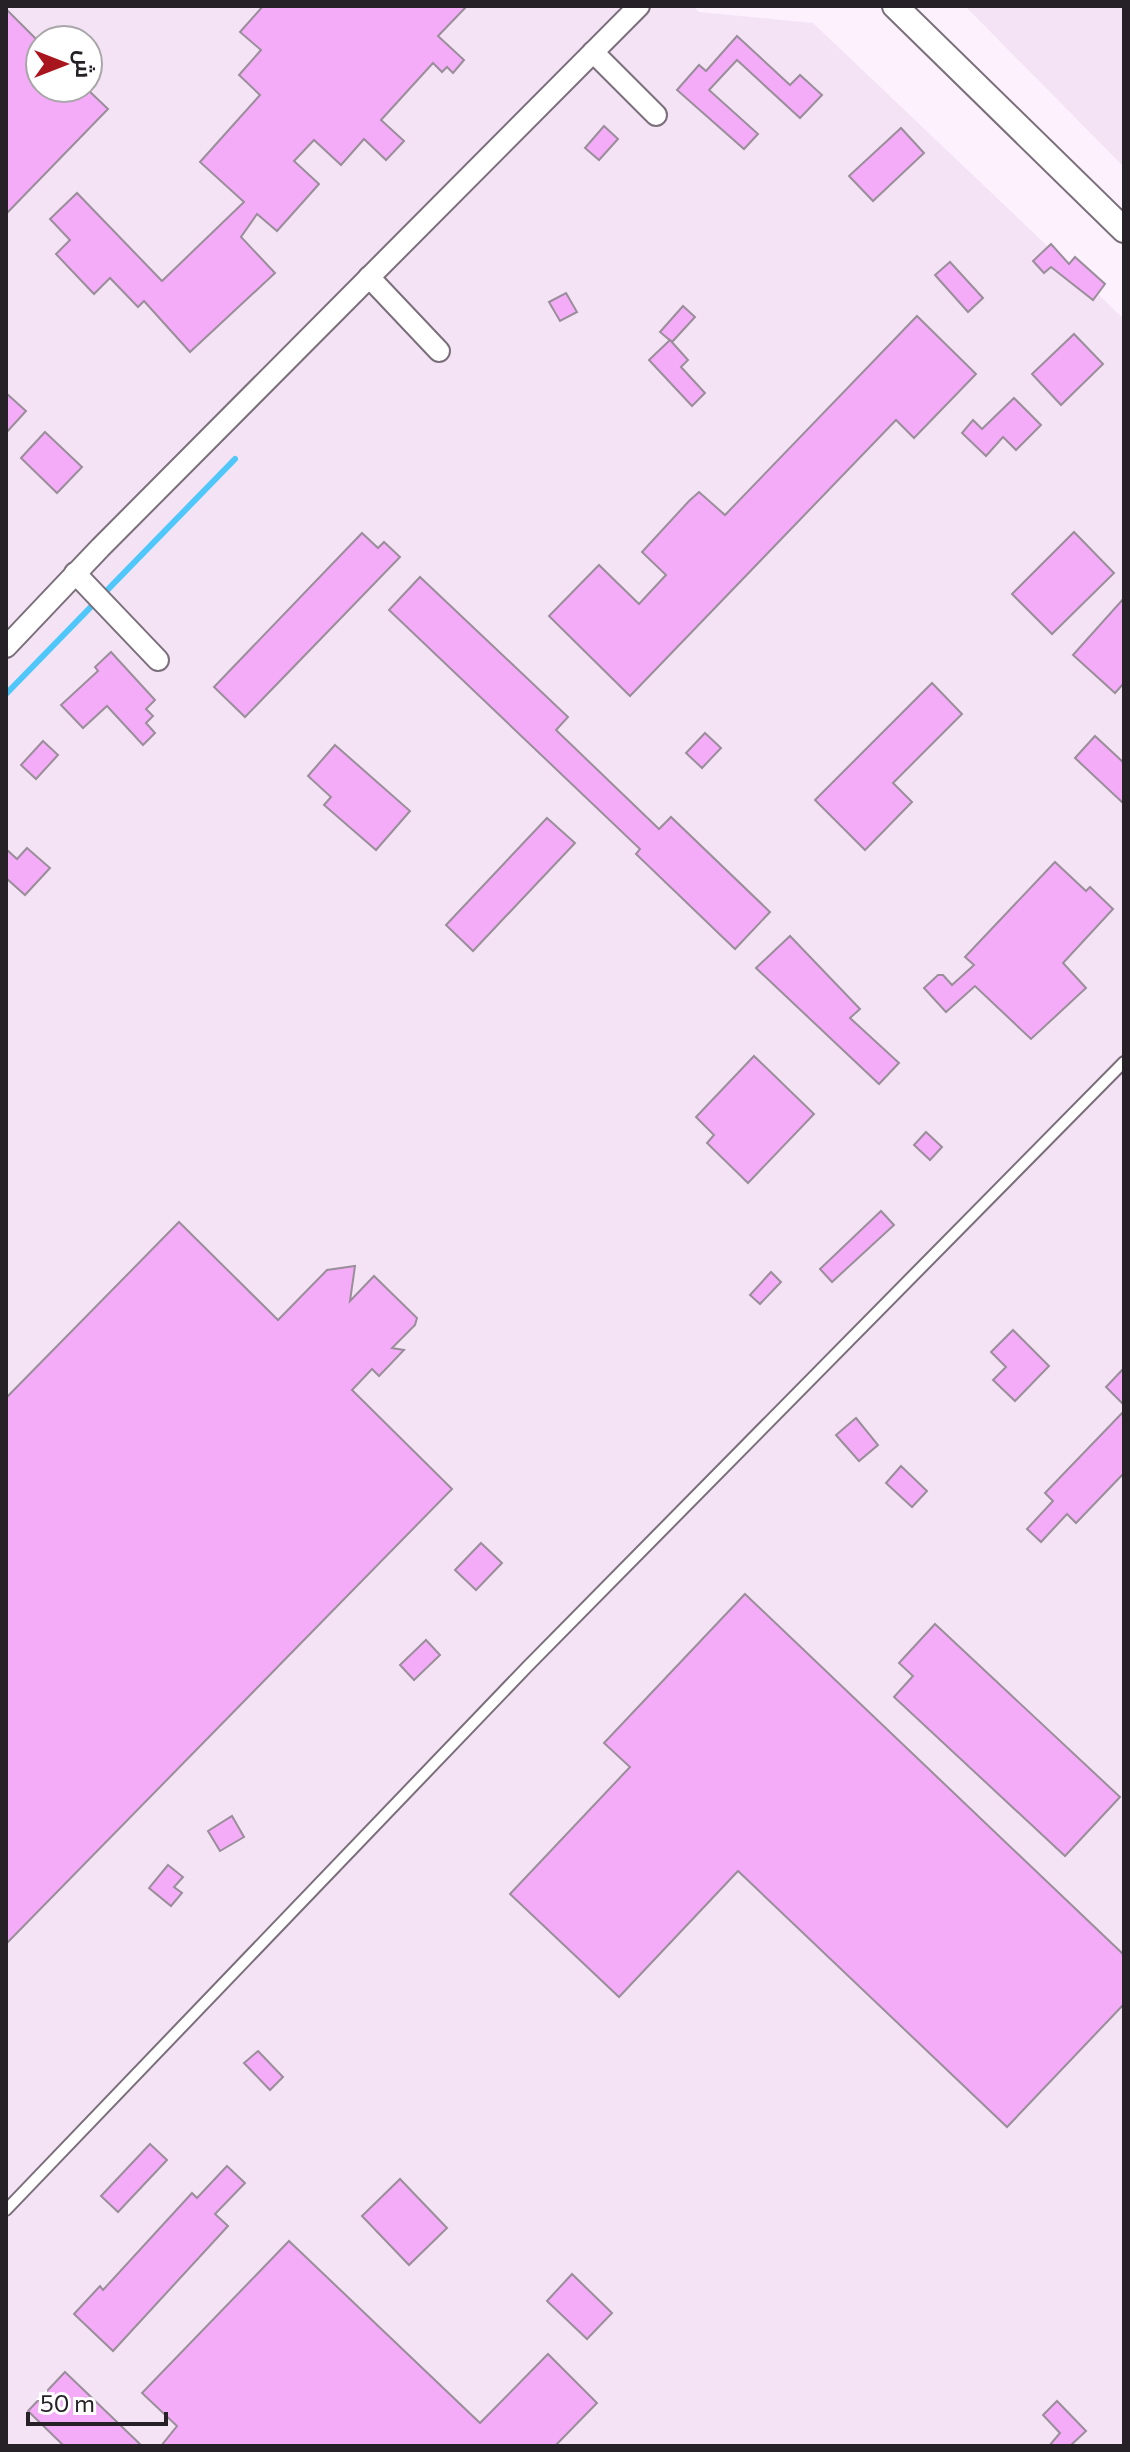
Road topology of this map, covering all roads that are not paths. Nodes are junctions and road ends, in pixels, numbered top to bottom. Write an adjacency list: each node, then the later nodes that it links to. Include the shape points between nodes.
1 (639, 6): 3 (street)
2 (895, 6): 5 (street)
3 (593, 52): 4 (street); 6 (street)
4 (656, 115)
5 (1124, 230)
6 (369, 277): 7 (street); 8 (street)
7 (439, 351)
8 (75, 573): 9 (street); 10 (street)
9 (6, 647)
10 (158, 660)
11 (1124, 1062): 12 (lane, via 527,1667)
12 (6, 2210)

